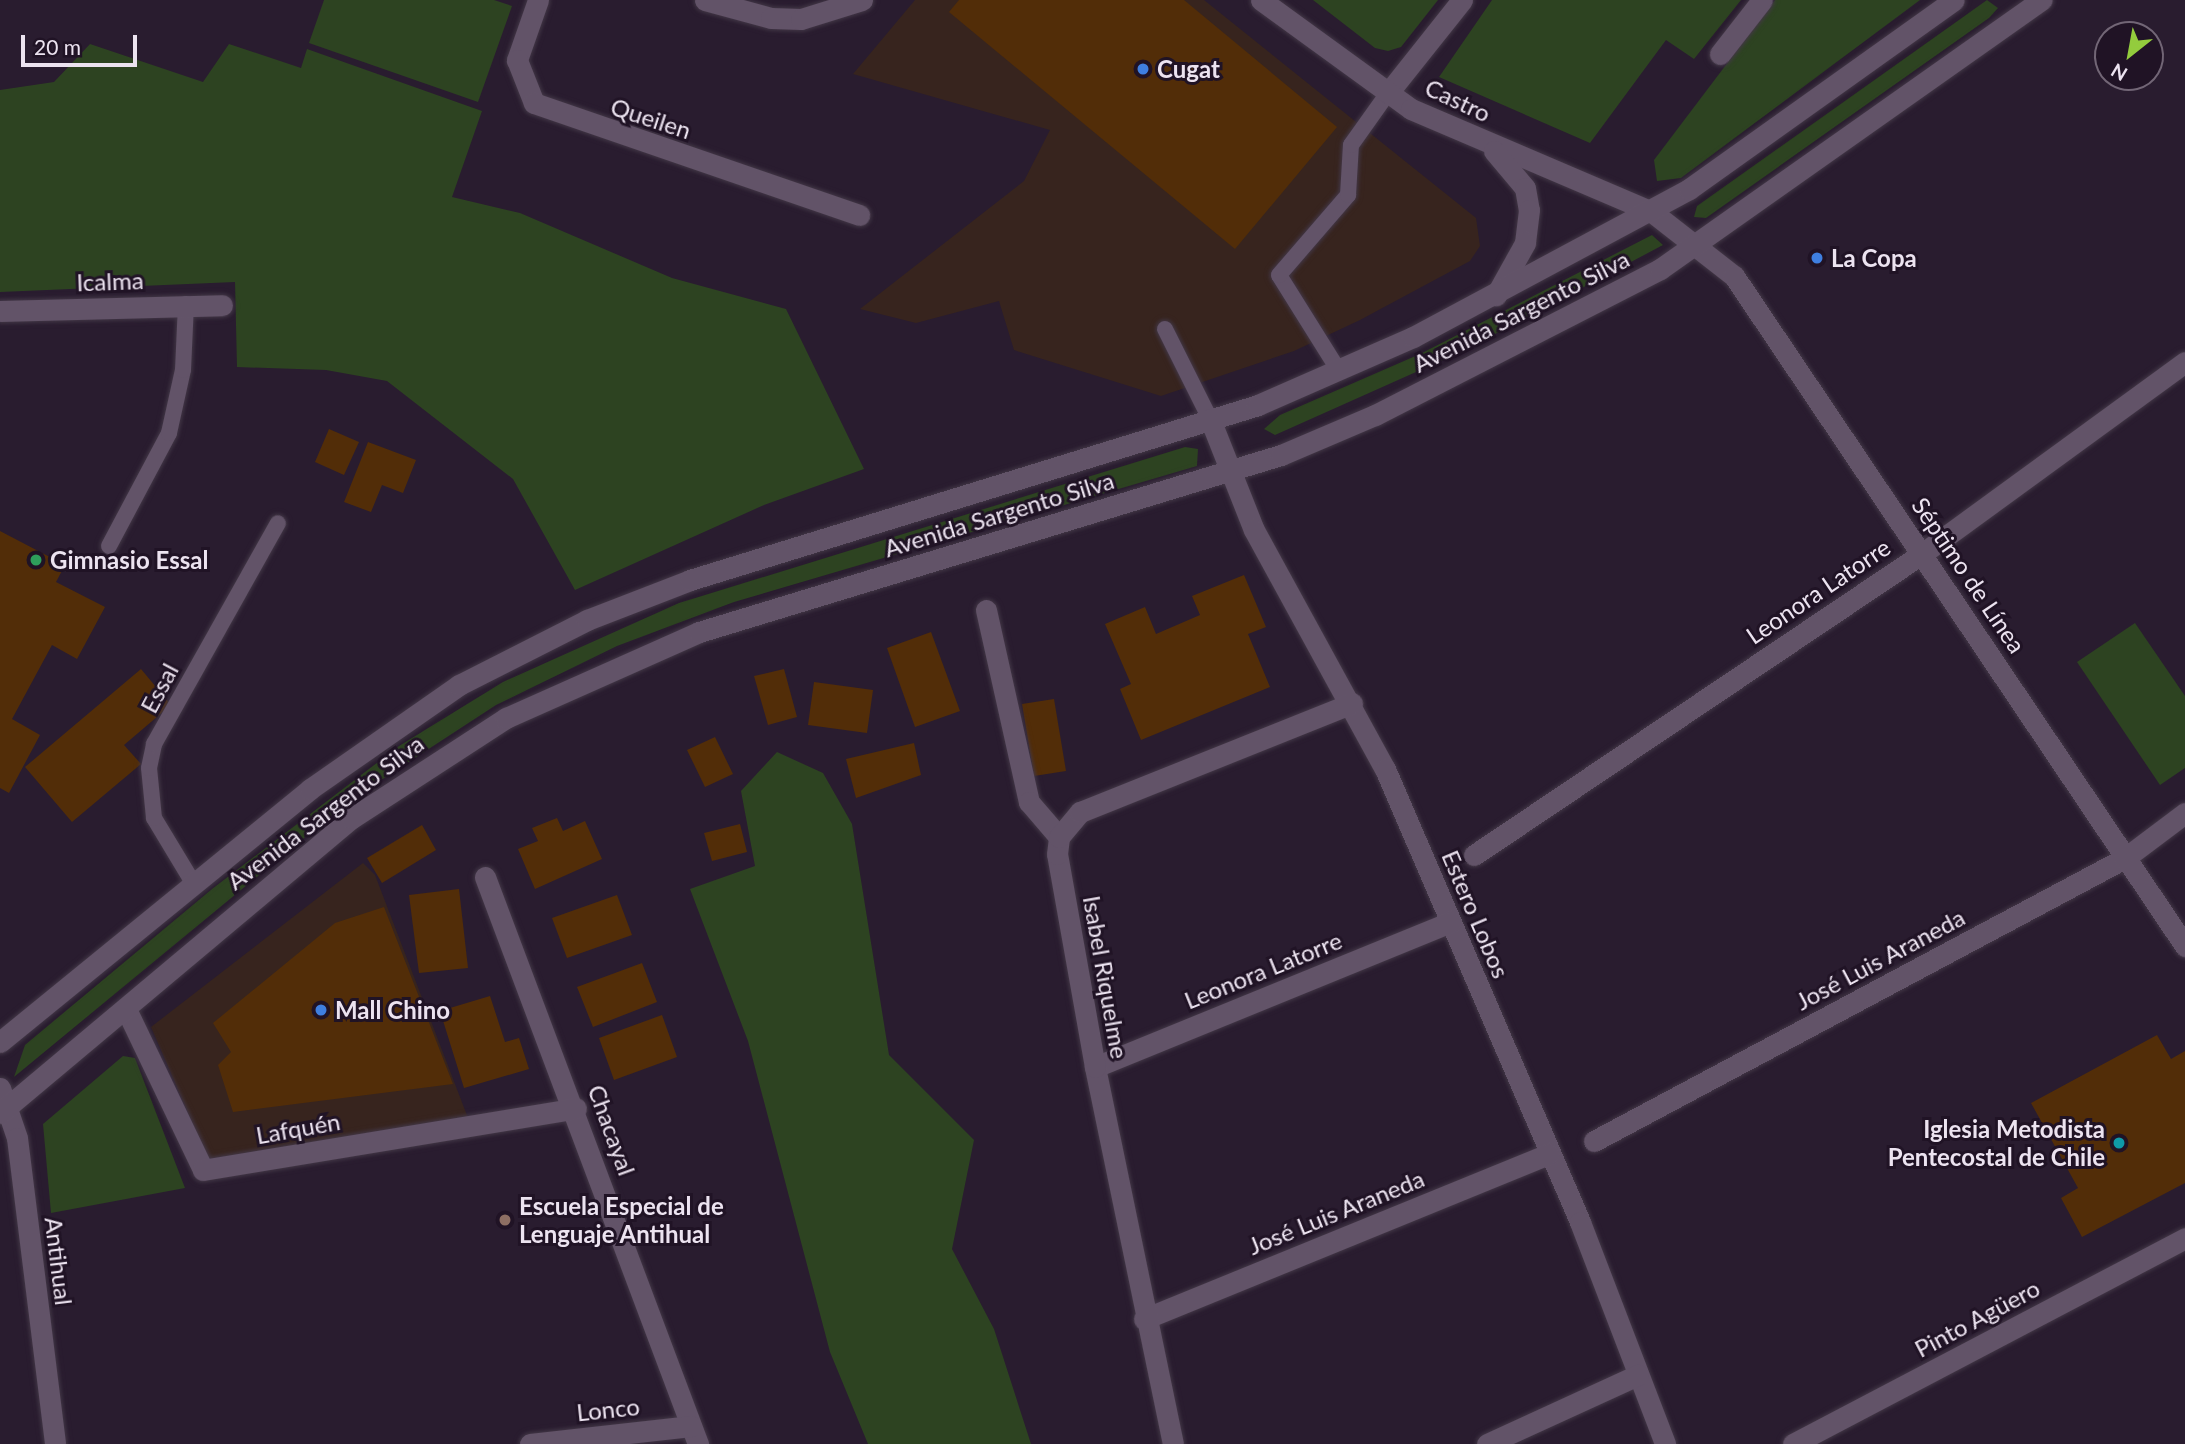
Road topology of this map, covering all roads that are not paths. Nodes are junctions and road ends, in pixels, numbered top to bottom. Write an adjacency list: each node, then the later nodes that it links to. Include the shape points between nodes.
1 (538, 0): 13 (street, Queilen, via 517,60 534,103)
2 (705, 0): 3 (street, via 771,18 801,19)
3 (862, 0)
4 (1261, 0): 10 (street, Castro)
5 (1462, 0): 10 (street)
6 (1762, 0): 9 (street)
7 (1954, 0): 12 (street, Avenida Sargento Silva)
8 (2042, 0): 14 (street, Avenida Sargento Silva)
9 (1720, 54)
10 (1388, 93): 11 (street, Castro); 21 (lane, via 1351,145 1348,195 1279,275)
11 (1482, 140): 12 (street, Castro); 15 (street, via 1512,167 1529,210 1525,243)
12 (1652, 212): 14 (street, Castro); 15 (street, Avenida Sargento Silva)
13 (859, 215)
14 (1698, 243): 23 (street, Avenida Sargento Silva, via 1616,294 1375,415); 26 (street, Séptimo de Línea, via 1748,293)
15 (1495, 297): 21 (street, Avenida Sargento Silva)
16 (186, 304): 17 (street, Icalma); 18 (street, Icalma); 25 (lane, via 183,370 169,433)
17 (222, 305)
18 (0, 311)
19 (1165, 329): 22 (lane)
20 (2185, 362): 26 (street, Leonora Latorre)
21 (1339, 371): 22 (street, Avenida Sargento Silva)
22 (1209, 419): 23 (street, Estero Lobos); 34 (street, Avenida Sargento Silva, via 690,580 587,620 421,708)
23 (1228, 471): 28 (street, Estero Lobos); 37 (street, Avenida Sargento Silva, via 699,632 553,694 440,757 352,818)
24 (278, 523): 34 (lane, Essal, via 154,744 149,768 154,818)
25 (109, 546)
26 (1923, 553): 31 (street, Leonora Latorre); 32 (street, Séptimo de Línea)
27 (986, 610): 30 (street, via 1029,802)
28 (1352, 703): 30 (street, via 1080,812); 35 (street, Estero Lobos)
29 (2185, 813): 32 (street, José Luis Araneda)
30 (1059, 837): 39 (street, Isabel Riquelme, via 1057,854)
31 (1474, 855)
32 (2125, 858): 36 (street, Séptimo de Línea); 42 (street, José Luis Araneda)
33 (485, 877): 41 (street, Chacayal)
34 (192, 881): 38 (street, Avenida Sargento Silva)
35 (1451, 922): 39 (street, Leonora Latorre); 43 (street, Estero Lobos)
36 (2185, 946)
37 (126, 1009): 40 (street, Avenida Sargento Silva); 41 (street, Lafquén, via 203,1170)
38 (0, 1042)
39 (1095, 1067): 45 (street, Isabel Riquelme)
40 (3, 1102): 48 (street, Antihual)
41 (576, 1108): 47 (street, Chacayal)
42 (1594, 1141)
43 (1549, 1154): 45 (street, José Luis Araneda); 46 (street, Estero Lobos)
44 (2185, 1238): 53 (street, Pinto Agüero)
45 (1144, 1319): 50 (street, Isabel Riquelme)
46 (1638, 1375): 51 (street); 52 (street, Estero Lobos)
47 (694, 1435): 49 (street, Lonco)
48 (55, 1444)
49 (530, 1444)
50 (1173, 1444)
51 (1487, 1444)
52 (1665, 1444)
53 (1793, 1444)

